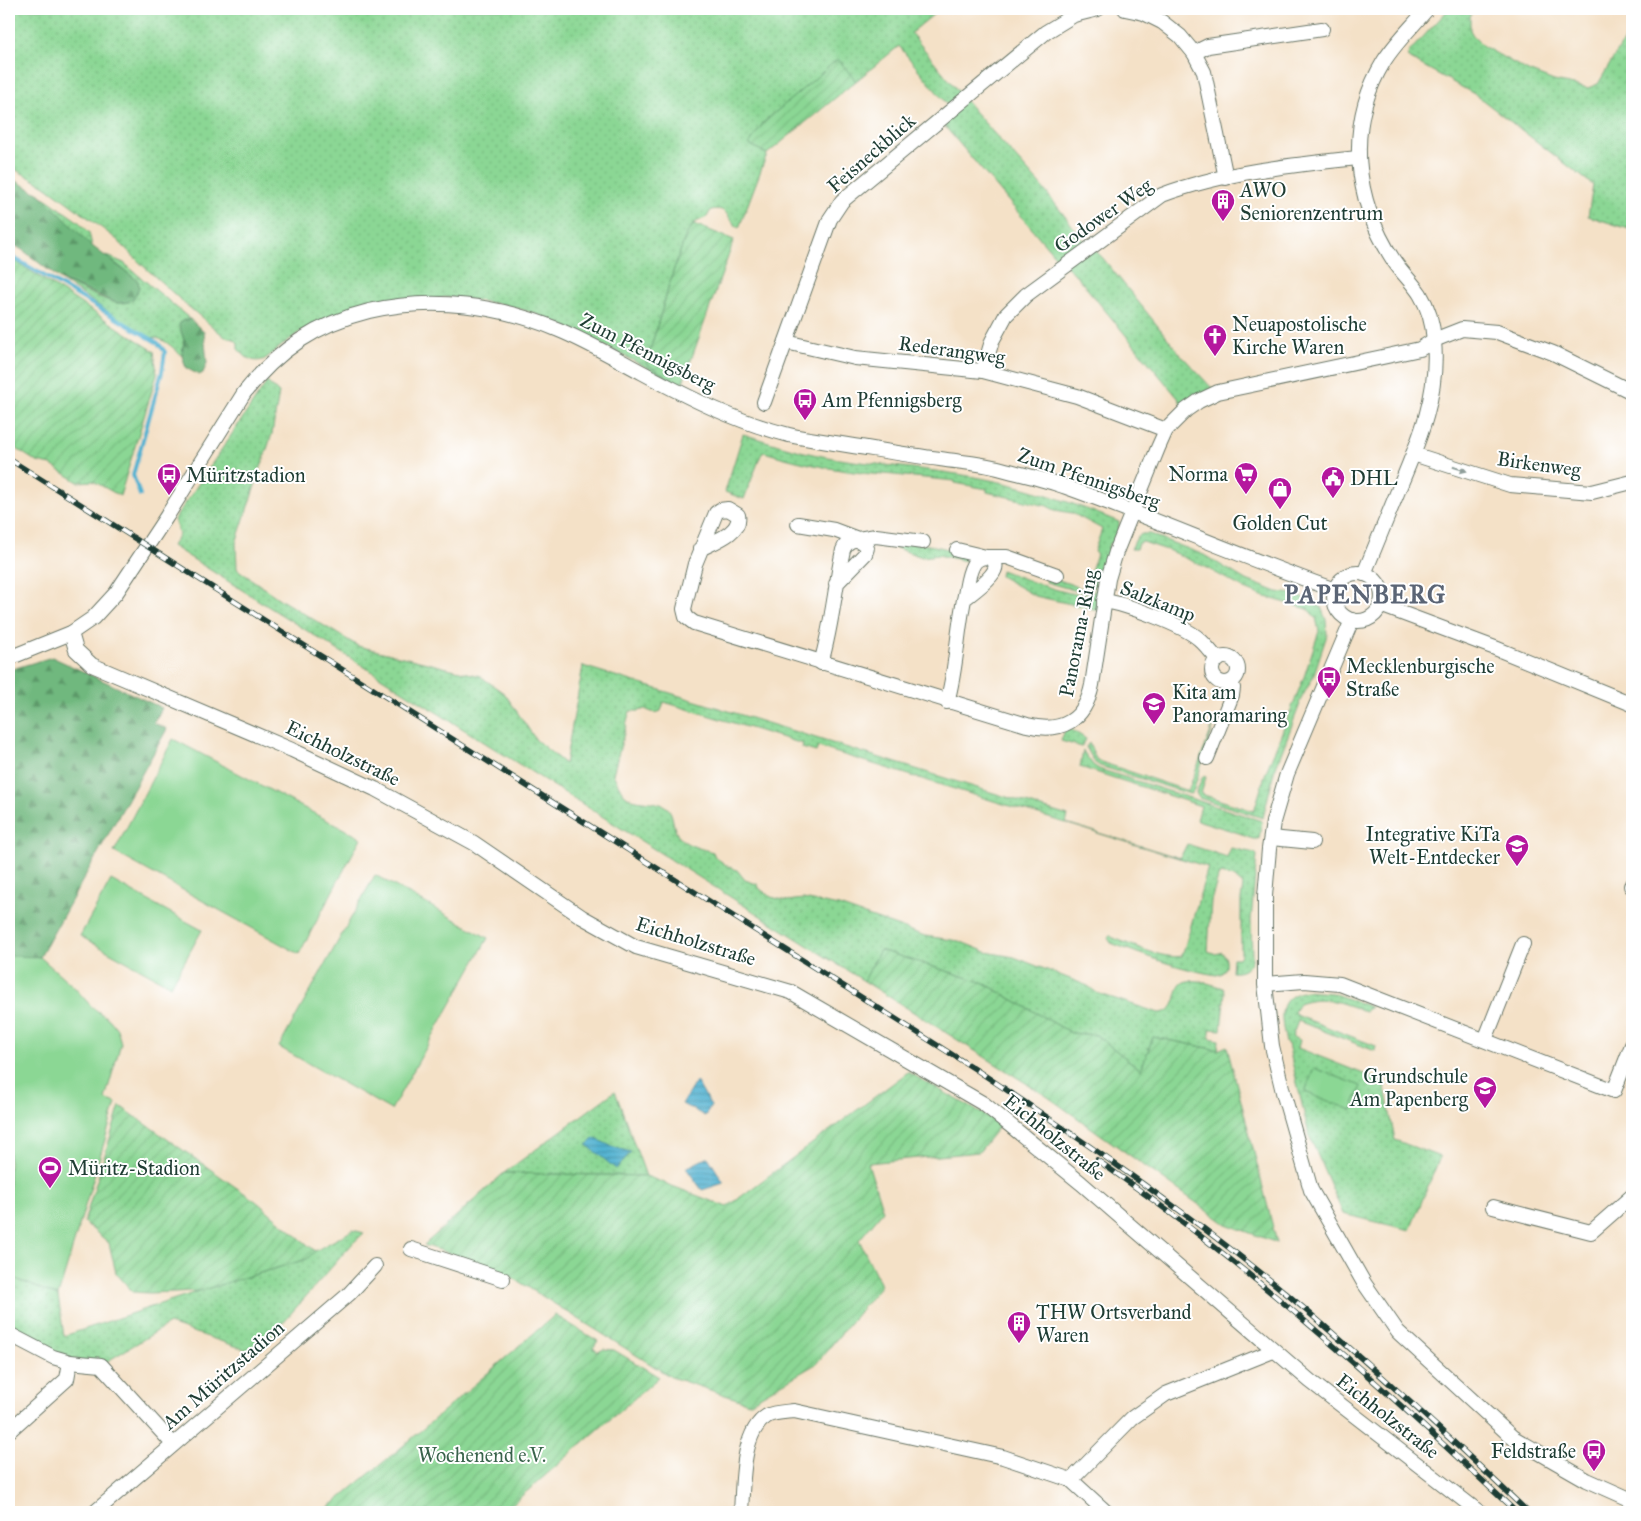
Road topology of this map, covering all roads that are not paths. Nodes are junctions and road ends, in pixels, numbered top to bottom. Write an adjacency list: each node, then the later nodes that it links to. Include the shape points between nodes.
1 (1098, 9): 9 (street, Feisneckblick, via 1074,15 1046,32 842,201 830,219)
2 (1125, 9): 5 (street, via 1144,13 1162,22)
3 (1428, 9): 6 (street, via 1395,46 1374,80 1362,112)
4 (1322, 29): 5 (street, via 1208,46)
5 (1194, 53): 7 (street, via 1204,72)
6 (1358, 158): 7 (street, Godower Weg, via 1292,165); 8 (street, via 1376,227 1394,261 1420,294)
7 (1226, 178): 10 (street, Godower Weg, via 1162,196 1026,295 1006,315 992,341)
8 (1434, 340): 11 (street, via 1462,329 1497,332 1553,353); 13 (street, via 1420,349 1218,392 1186,410); 14 (street, via 1433,391)
9 (786, 342): 10 (street, Rederangweg, via 855,358); 12 (street, Feisneckblick)
10 (983, 371): 13 (street, Rederangweg, via 1077,396)
11 (1632, 392)
12 (764, 402)
13 (1166, 430): 16 (street, Panorama-Ring)
14 (1413, 454): 15 (street, Birkenweg, one-way to 15, via 1510,485 1592,492); 23 (street)
15 (1632, 482)
16 (1132, 513): 26 (street, Zum Pfennigsberg); 28 (street, Panorama-Ring, via 1111,569); 31 (street, Zum Pfennigsberg, via 1063,486 993,467 789,435 728,415 532,319 474,306 415,304 355,314 323,327 302,338 268,364 244,393 116,593 93,618)
17 (798, 524): 18 (street, via 834,530)
18 (858, 539): 19 (street, via 876,536); 25 (street, via 846,544); 25 (street, via 867,548 865,554)
19 (923, 542)
20 (700, 549): 20 (street, Panorama-Ring, via 716,513 728,508 742,514 731,532); 33 (street, Panorama-Ring, via 684,603 686,617 694,623)
21 (957, 550): 22 (street)
22 (986, 557): 24 (street, via 1006,557); 27 (street, via 979,558 972,566); 27 (street, via 995,563 994,572)
23 (1364, 574): 26 (street, via 1352,574 1341,580); 29 (street, via 1381,590)
24 (1057, 575)
25 (836, 584): 33 (street)
26 (1335, 590): 30 (street, via 1336,606)
27 (964, 599): 34 (street)
28 (1104, 601): 34 (street, Panorama-Ring, via 1090,694 1083,709 1070,722 1051,729 1040,728); 36 (street, Salzkamp, via 1123,604 1187,631 1218,660 1230,658 1236,664 1238,672 1231,682 1232,695)
29 (1380, 605): 30 (street, via 1369,618); 35 (street)
30 (1352, 620): 37 (street, via 1287,774)
31 (71, 633): 32 (street, Zum Pfennigsberg); 49 (street, Eichholzstraße, via 76,650 92,665 375,789 474,843 582,917 636,947 790,992 984,1104 1081,1183)
32 (9, 658)
33 (821, 663): 34 (street, Panorama-Ring)
34 (947, 702)
35 (1632, 704)
36 (1207, 758)
37 (1271, 838): 38 (street); 40 (street, via 1265,896)
38 (1312, 842)
39 (1523, 944): 41 (street)
40 (1265, 984): 41 (street, via 1304,981 1340,984); 55 (street, via 1272,1046 1311,1190 1364,1283 1398,1332 1512,1437 1587,1480)
41 (1484, 1040): 42 (street, via 1614,1091)
42 (1632, 1045)
43 (1632, 1196): 44 (street, via 1591,1232)
44 (1492, 1207)
45 (411, 1249): 47 (street)
46 (375, 1266): 53 (street, Am Müritzstadion, via 349,1294)
47 (503, 1279)
48 (9, 1334): 50 (street, via 53,1357)
49 (1273, 1351): 54 (street, via 1166,1394 1132,1418); 59 (street, Eichholzstraße)
50 (70, 1362): 51 (street, via 59,1377); 52 (street, via 67,1380); 53 (street, via 101,1366)
51 (9, 1421)
52 (9, 1431)
53 (173, 1444): 56 (street, Am Müritzstadion)
54 (1071, 1480): 57 (street, via 1003,1457 794,1411 768,1415 753,1432 746,1454); 58 (street)
55 (1632, 1500)
56 (95, 1512)
57 (741, 1512)
58 (1106, 1512)
59 (1479, 1512)

